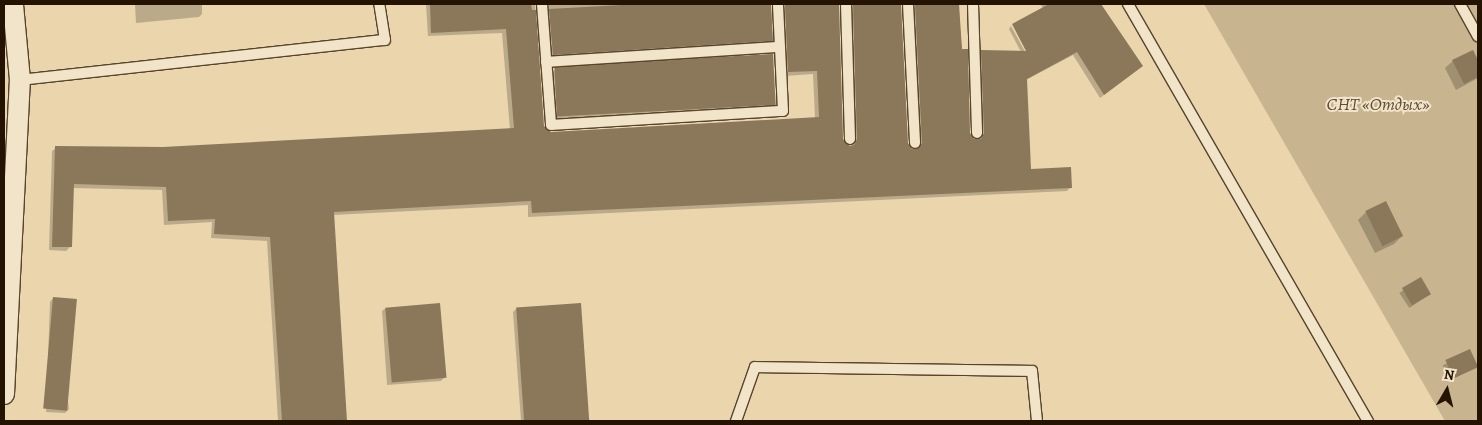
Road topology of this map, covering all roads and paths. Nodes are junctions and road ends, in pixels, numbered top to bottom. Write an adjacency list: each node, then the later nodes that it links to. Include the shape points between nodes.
1 (13, 4): 13 (street)
2 (379, 4): 13 (lane, via 385,40)
3 (542, 4): 12 (lane)
4 (778, 4): 11 (lane)
5 (846, 4): 15 (lane)
6 (908, 4): 16 (lane)
7 (974, 4): 14 (lane)
8 (1128, 4): 20 (lane)
9 (1460, 4): 10 (lane)
10 (1478, 36)
11 (780, 47): 12 (lane); 12 (lane, via 783,111 551,125)
12 (546, 62)
13 (20, 80): 17 (street)
14 (977, 133)
15 (850, 138)
16 (915, 143)
17 (4, 394)
18 (736, 421): 19 (lane, via 755,368 1032,371)
19 (1036, 421)
20 (1368, 421)

